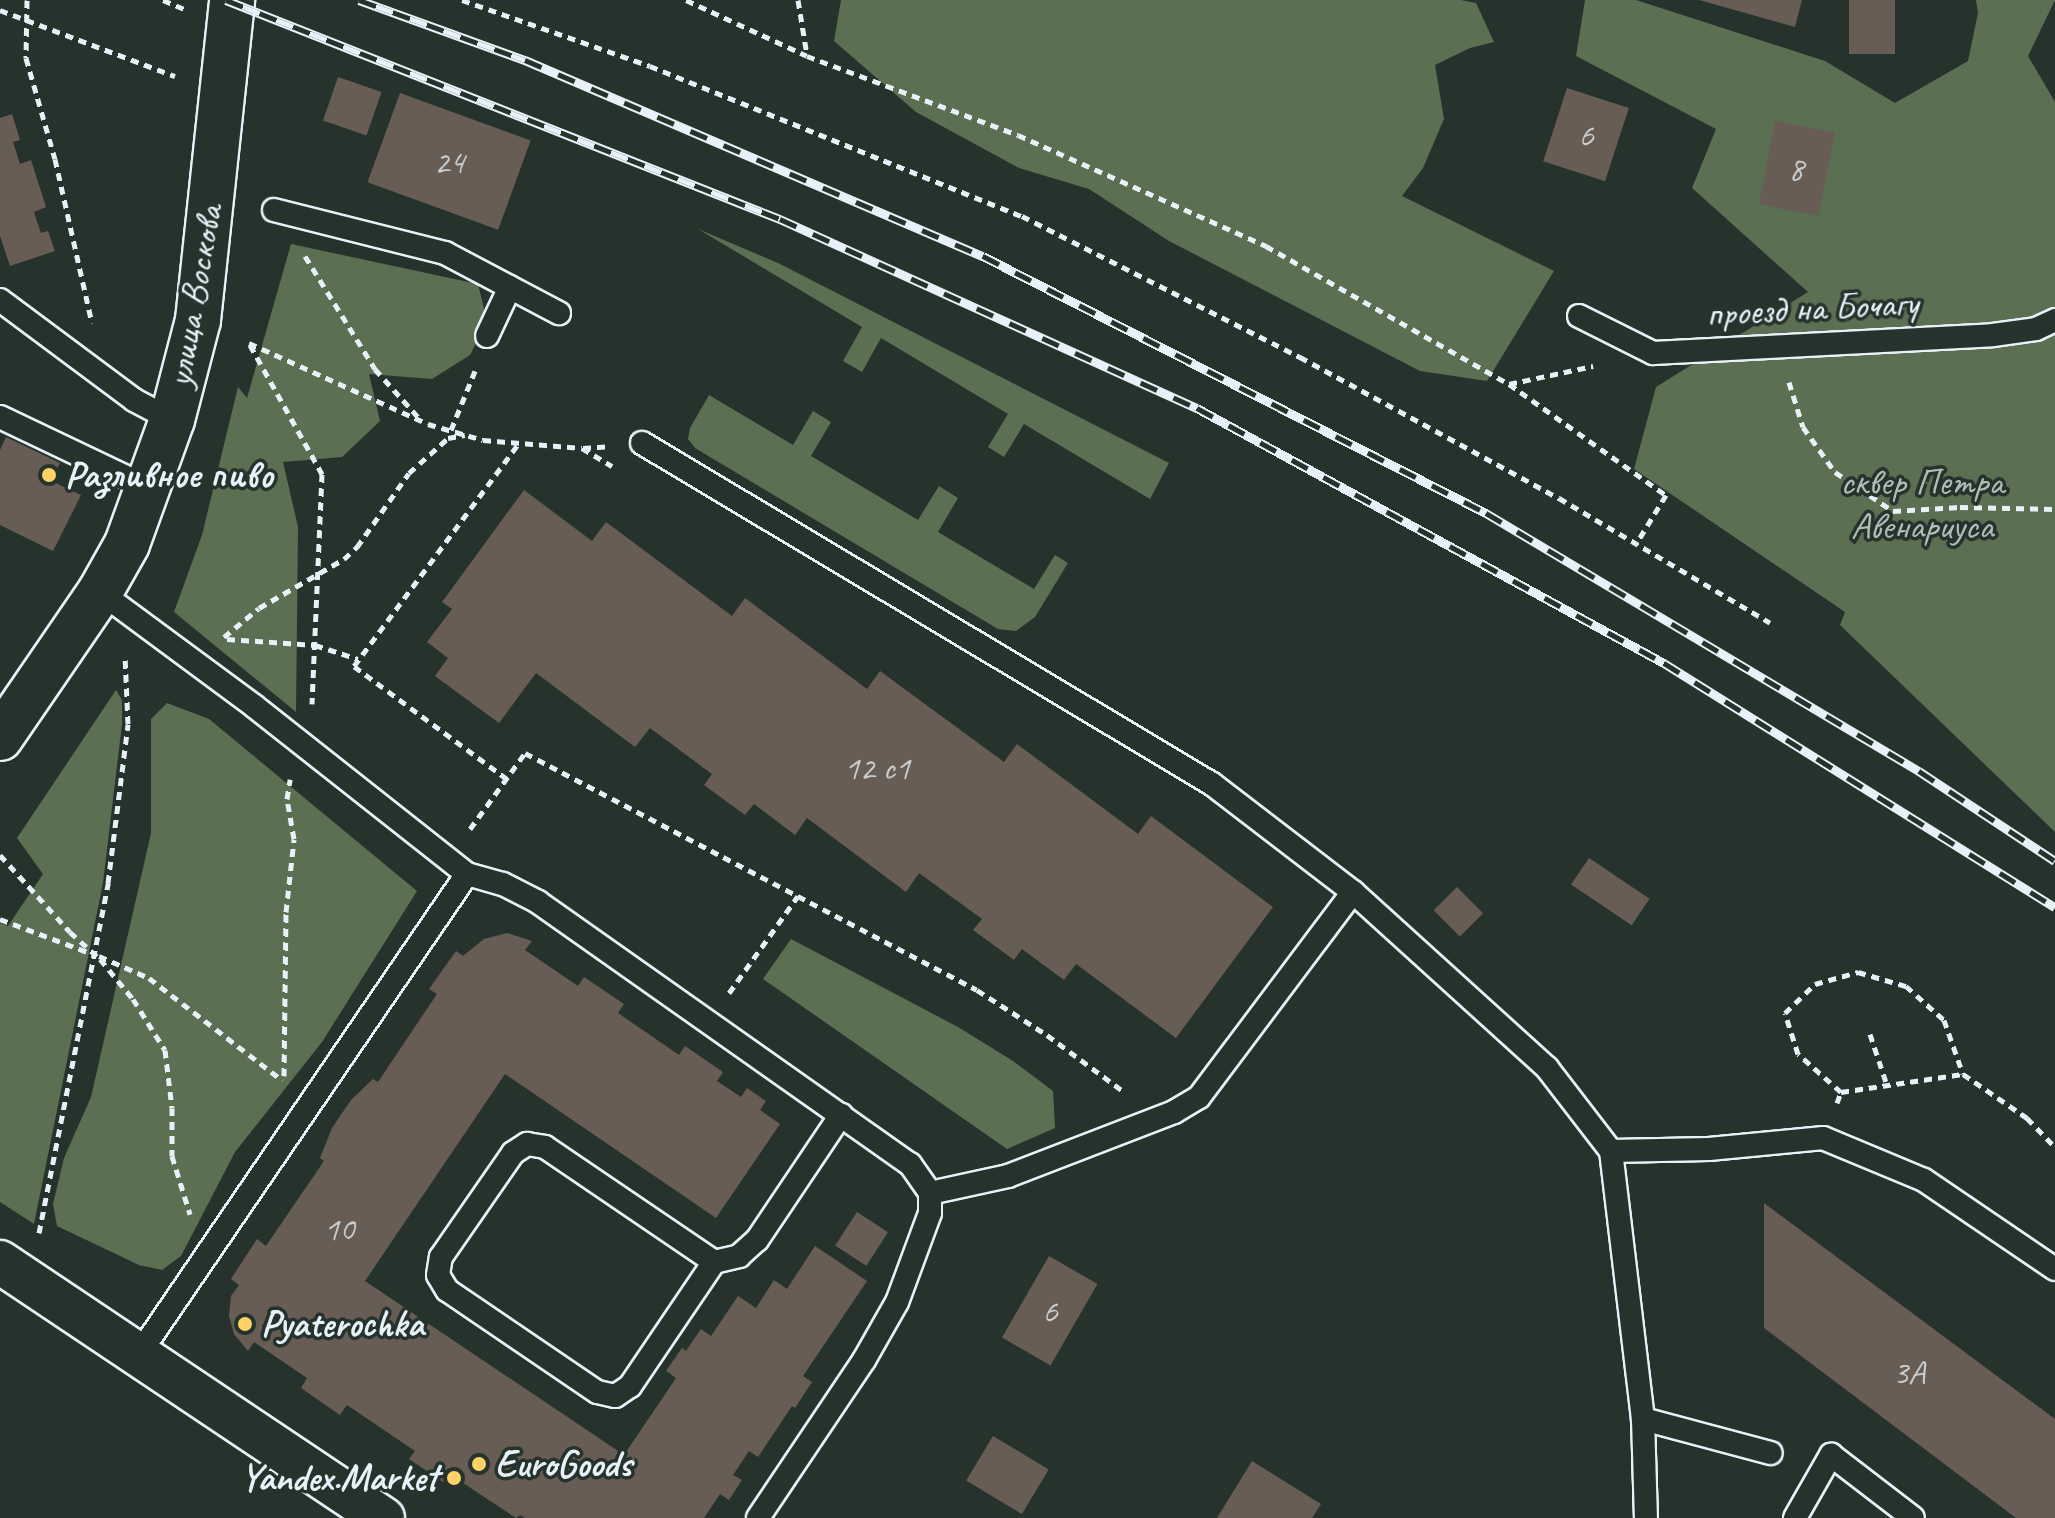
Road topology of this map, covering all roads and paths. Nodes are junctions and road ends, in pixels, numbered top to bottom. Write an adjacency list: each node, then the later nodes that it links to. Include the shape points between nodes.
1 (27, 0): 9 (path)
2 (163, 0): 8 (path)
3 (232, 0): 26 (main road, улица Воскова, via 198,320)
4 (462, 0): 33 (path, via 650,66 1022,216 1300,357)
5 (686, 0): 10 (path)
6 (798, 0): 10 (path)
7 (0, 10): 9 (path)
8 (187, 10)
9 (27, 20): 11 (path); 23 (path, via 26,58 55,159)
10 (807, 56): 24 (path, via 1018,135 1266,246)
11 (181, 78)
12 (278, 212): 13 (lane, via 445,253); 27 (path, via 375,369)
13 (510, 287): 15 (lane); 19 (lane)
14 (0, 300): 23 (lane)
15 (559, 313)
16 (1579, 316): 22 (lane, проезд на Бочагу)
17 (2055, 320): 21 (lane, проезд на Бочагу, via 2036,329 1993,335)
18 (246, 333): 20 (path)
19 (487, 336): 28 (path)
20 (249, 343): 27 (path); 34 (path, via 322,474)
21 (1787, 346): 22 (lane, проезд на Бочагу); 32 (path, via 1790,384 1803,427 1835,472 1893,511)
22 (1653, 353): 24 (path)
23 (104, 376): 26 (lane)
24 (1509, 384): 33 (path, via 1666,495)
25 (0, 417): 31 (lane)
26 (172, 420): 31 (main road, улица Воскова)
27 (423, 421): 28 (path)
28 (451, 430): 29 (path)
29 (466, 435): 34 (path, via 448,438 409,473 357,547); 39 (path, via 519,443)
30 (642, 443): 46 (lane, via 1212,784)
31 (149, 488): 35 (main road, улица Воскова)
32 (2055, 509)
33 (1636, 544): 36 (path)
34 (316, 573): 37 (path); 37 (path, via 259,608 222,639)
35 (100, 592): 40 (main road, улица Воскова); 41 (lane)
36 (1770, 623)
37 (315, 645): 39 (path); 41 (path, via 313,700)
38 (125, 650): 49 (path, via 128,724)
39 (358, 660): 42 (path, via 354,666)
40 (0, 738)
41 (300, 743): 44 (lane); 53 (path, via 287,799 294,839 286,912)
42 (507, 779): 44 (path); 47 (path, via 525,753)
43 (0, 855): 49 (path)
44 (448, 858): 45 (lane)
45 (467, 874): 50 (lane, via 538,902); 56 (lane)
46 (1353, 892): 58 (lane, via 1199,1097); 61 (lane, via 1547,1068)
47 (798, 896): 50 (path); 58 (path, via 977,990)
48 (0, 919): 49 (path)
49 (94, 954): 53 (path, via 149,978); 63 (path, via 133,999 165,1050 172,1156); 64 (path)
50 (709, 1022): 57 (lane)
51 (1870, 1034): 54 (path)
52 (1963, 1074): 54 (path); 55 (path, via 1944,1020 1906,986 1858,972 1815,984 1785,1013 1798,1054); 60 (path, via 2027,1118)
53 (284, 1082): 56 (path)
54 (1887, 1085): 55 (path)
55 (1841, 1092): 59 (path)
56 (312, 1102): 68 (lane)
57 (841, 1115): 62 (lane, via 910,1164); 66 (lane, via 757,1240 739,1256)
58 (1159, 1118): 62 (lane, via 1008,1176)
59 (1823, 1138): 61 (lane, via 1709,1149); 67 (lane, via 1924,1180)
60 (2055, 1147)
61 (1611, 1151): 69 (lane)
62 (930, 1193): 72 (lane, via 930,1213 897,1302)
63 (191, 1220)
64 (39, 1235)
65 (0, 1262): 68 (street)
66 (714, 1262): 66 (lane, via 545,1147 527,1144 513,1153 441,1257 438,1275 447,1290 597,1392 615,1396 630,1386)
67 (2055, 1269)
68 (139, 1354): 71 (street)
69 (1643, 1419): 70 (lane); 73 (lane)
70 (1771, 1453)
71 (383, 1518)
72 (758, 1518)
73 (1646, 1518)
74 (1795, 1518): 75 (lane, via 1831,1455)
75 (1913, 1518)

